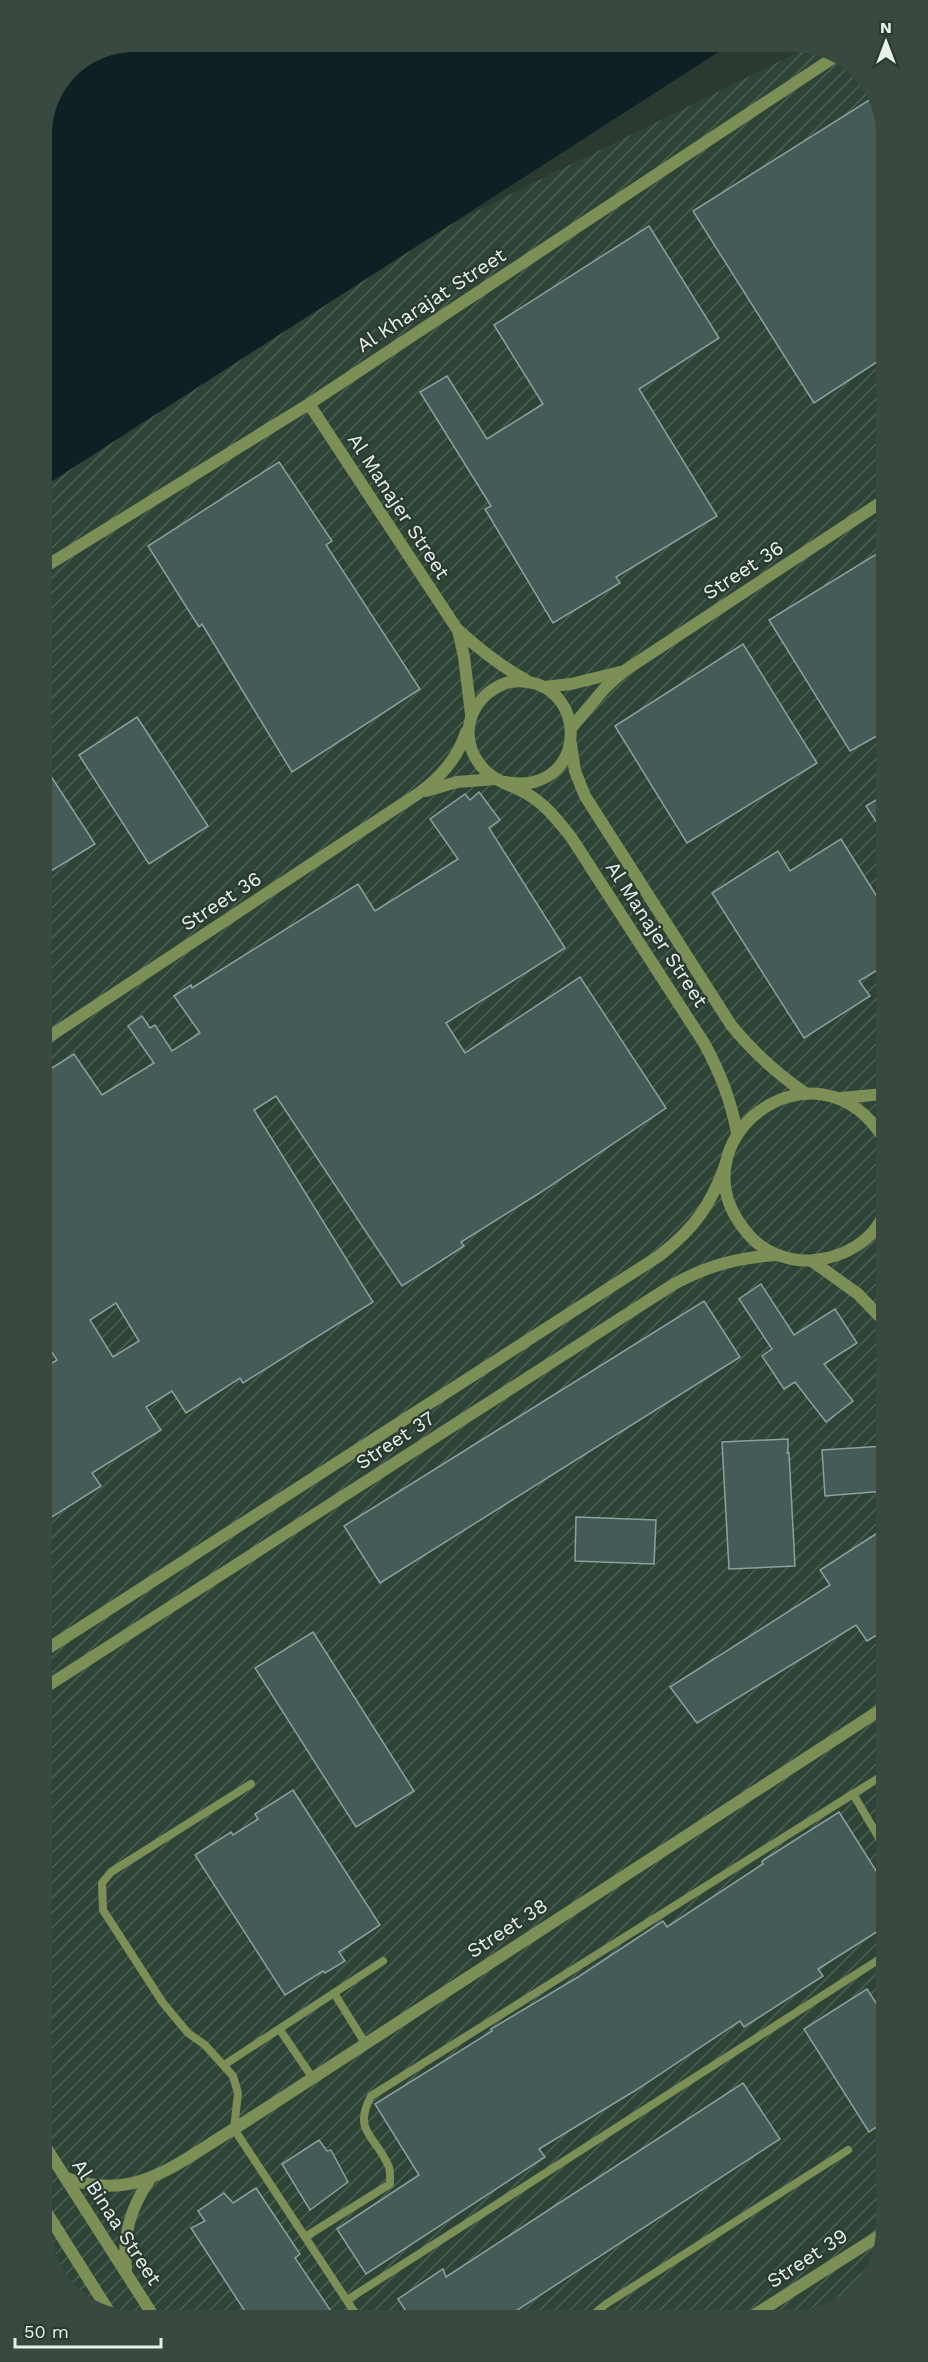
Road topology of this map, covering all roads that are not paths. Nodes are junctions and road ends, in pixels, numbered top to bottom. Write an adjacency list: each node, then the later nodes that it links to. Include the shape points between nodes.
1 (828, 61): 2 (street, Al Kharajat Street)
2 (309, 404): 4 (street, Al Kharajat Street); 5 (street, Al Manajer Street)
3 (876, 506): 6 (street, Street 36)
4 (53, 562)
5 (457, 629): 7 (street, Al Manajer Street, via 487,655); 9 (street, Al Manajer Street)
6 (624, 671): 8 (street, Street 36); 10 (street, Street 36)
7 (528, 681): 8 (street); 9 (street, via 510,681 494,688 480,699)
8 (544, 687): 10 (street, via 563,704)
9 (470, 720): 12 (street, via 468,741 474,756 483,769); 13 (street, Street 36, via 455,756)
10 (572, 727): 11 (street)
11 (571, 744): 12 (street, via 564,760 538,781 522,784); 15 (street, Al Manajer Street, via 575,771 585,796 731,1025 777,1074)
12 (501, 780): 13 (street, Street 36, via 457,782); 19 (street, Al Manajer Street, via 531,796 553,814 571,837 720,1071)
13 (419, 793): 14 (street, Street 36)
14 (53, 1034)
15 (805, 1093): 17 (street); 19 (street, via 759,1109)
16 (876, 1095): 17 (street)
17 (837, 1098): 18 (street, via 865,1114)
18 (876, 1128)
19 (737, 1133): 20 (street, Street 37)
20 (726, 1163): 22 (street, via 727,1196 736,1218 751,1238); 25 (street, Street 37, via 702,1216 659,1256)
21 (876, 1228): 23 (street, via 845,1253)
22 (779, 1255): 23 (street); 26 (street, Street 37, via 724,1261 674,1284)
23 (812, 1261): 24 (street, via 858,1294)
24 (876, 1313)
25 (53, 1645)
26 (53, 1682)
27 (876, 1713): 36 (street, Street 38)
28 (876, 1780): 30 (lane)
29 (251, 1784): 37 (lane, via 111,1872 102,1883 103,1910 163,2003 188,2033)
30 (853, 1794): 31 (lane); 45 (lane, via 371,2096 364,2108 363,2124 389,2166 390,2184)
31 (876, 1833)
32 (383, 1961): 34 (lane)
33 (876, 1961): 48 (lane)
34 (334, 1993): 35 (lane); 36 (lane)
35 (280, 2030): 37 (lane); 38 (lane)
36 (365, 2043): 38 (street, Street 38)
37 (224, 2065): 39 (lane, via 233,2076 238,2093)
38 (312, 2078): 39 (street, Street 38)
39 (234, 2129): 43 (street, Street 38); 45 (lane)
40 (848, 2150): 52 (lane)
41 (53, 2158): 42 (street, Al Binaa Street)
42 (66, 2178): 43 (street, Street 38, via 108,2187); 47 (street, Al Binaa Street)
43 (150, 2179): 47 (street, Street 38, via 128,2224)
44 (53, 2223): 49 (street)
45 (305, 2237): 48 (lane)
46 (875, 2239): 53 (street, Street 39)
47 (126, 2273): 50 (street, Al Binaa Street)
48 (346, 2300): 51 (lane)
49 (104, 2303)
50 (149, 2309)
51 (352, 2309)
52 (599, 2310)
53 (763, 2310)

